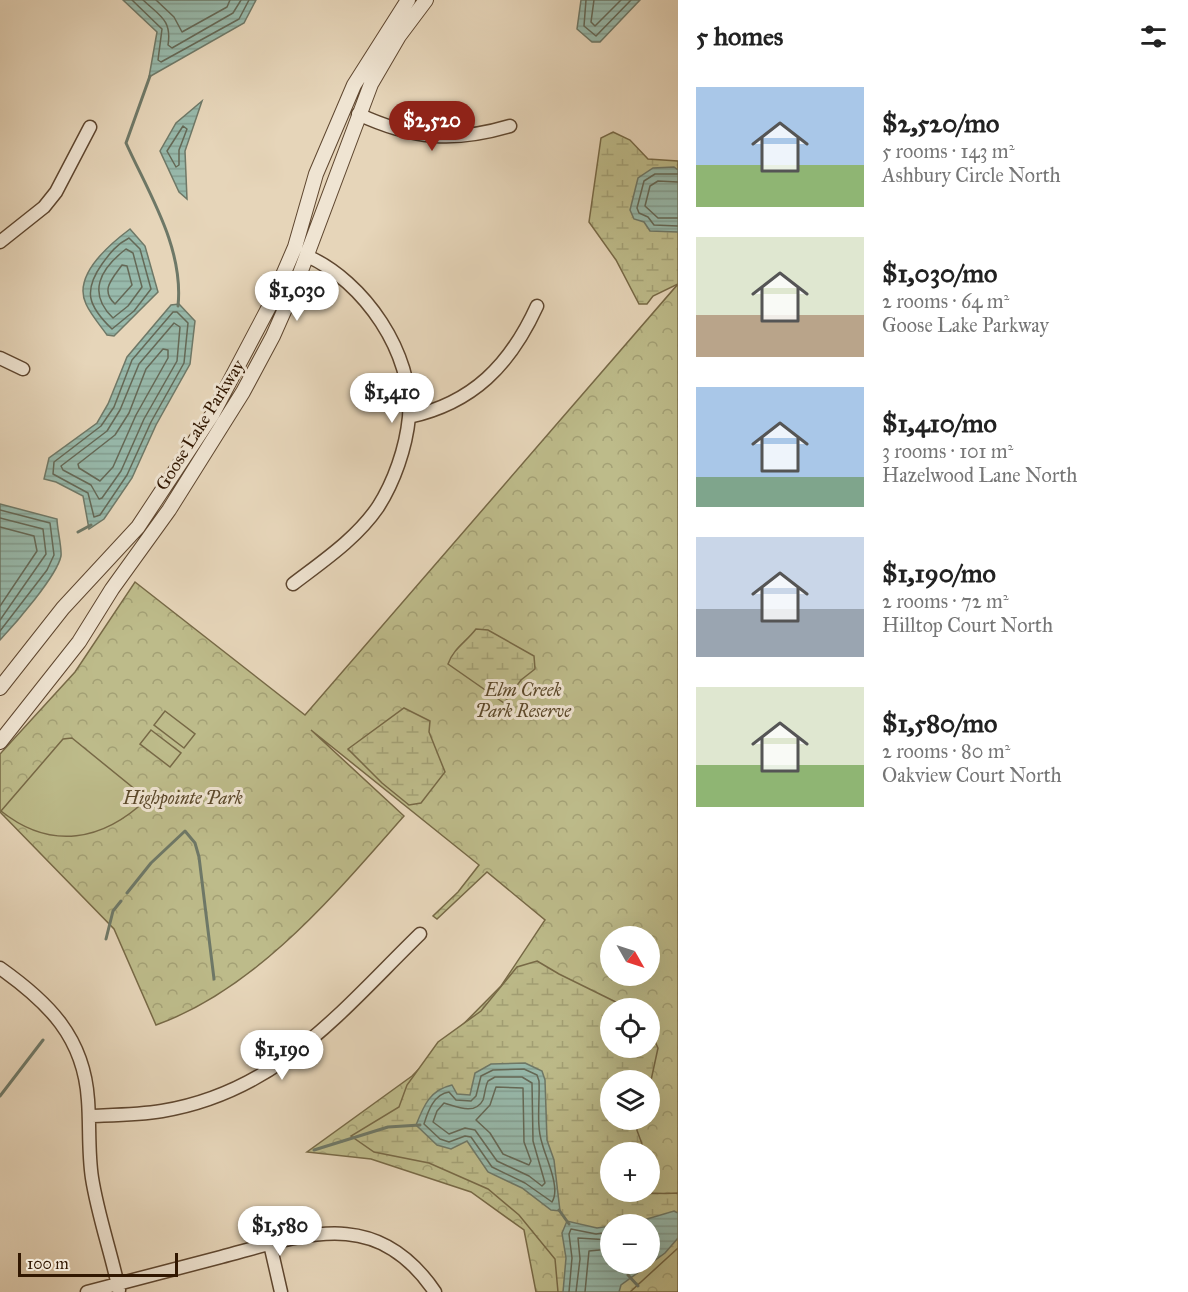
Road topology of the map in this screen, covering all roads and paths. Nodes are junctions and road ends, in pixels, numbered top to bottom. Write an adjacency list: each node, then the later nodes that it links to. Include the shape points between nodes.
1 (408, 0): 13 (street, Goose Lake Parkway, via 354,85 316,174 295,247 212,415 138,527 63,608)
2 (426, 0): 3 (street, Goose Lake Parkway, via 382,65)
3 (358, 114): 4 (street, via 428,137 456,138); 7 (street, Goose Lake Parkway)
4 (510, 126)
5 (90, 127): 6 (street, via 56,192 44,207)
6 (0, 242)
7 (307, 256): 11 (street, via 347,281 383,325 402,369); 14 (street, Goose Lake Parkway, via 273,336 224,425 79,642)
8 (537, 306): 11 (street, via 517,344 496,371 455,401)
9 (0, 358): 10 (street)
10 (23, 369)
11 (409, 417): 12 (street, via 391,485 377,508 345,543)
12 (293, 584)
13 (0, 688)
14 (0, 742)
15 (420, 934): 17 (street, via 322,1030 272,1070 231,1091 162,1112)
16 (0, 968): 17 (street, via 45,1001 74,1045 84,1070)
17 (89, 1116): 19 (street, via 92,1177)
18 (270, 1244): 19 (street); 21 (street); 22 (street, via 322,1232 367,1238 407,1260)
19 (119, 1288): 20 (street)
20 (87, 1292)
21 (281, 1292)
22 (435, 1292)

